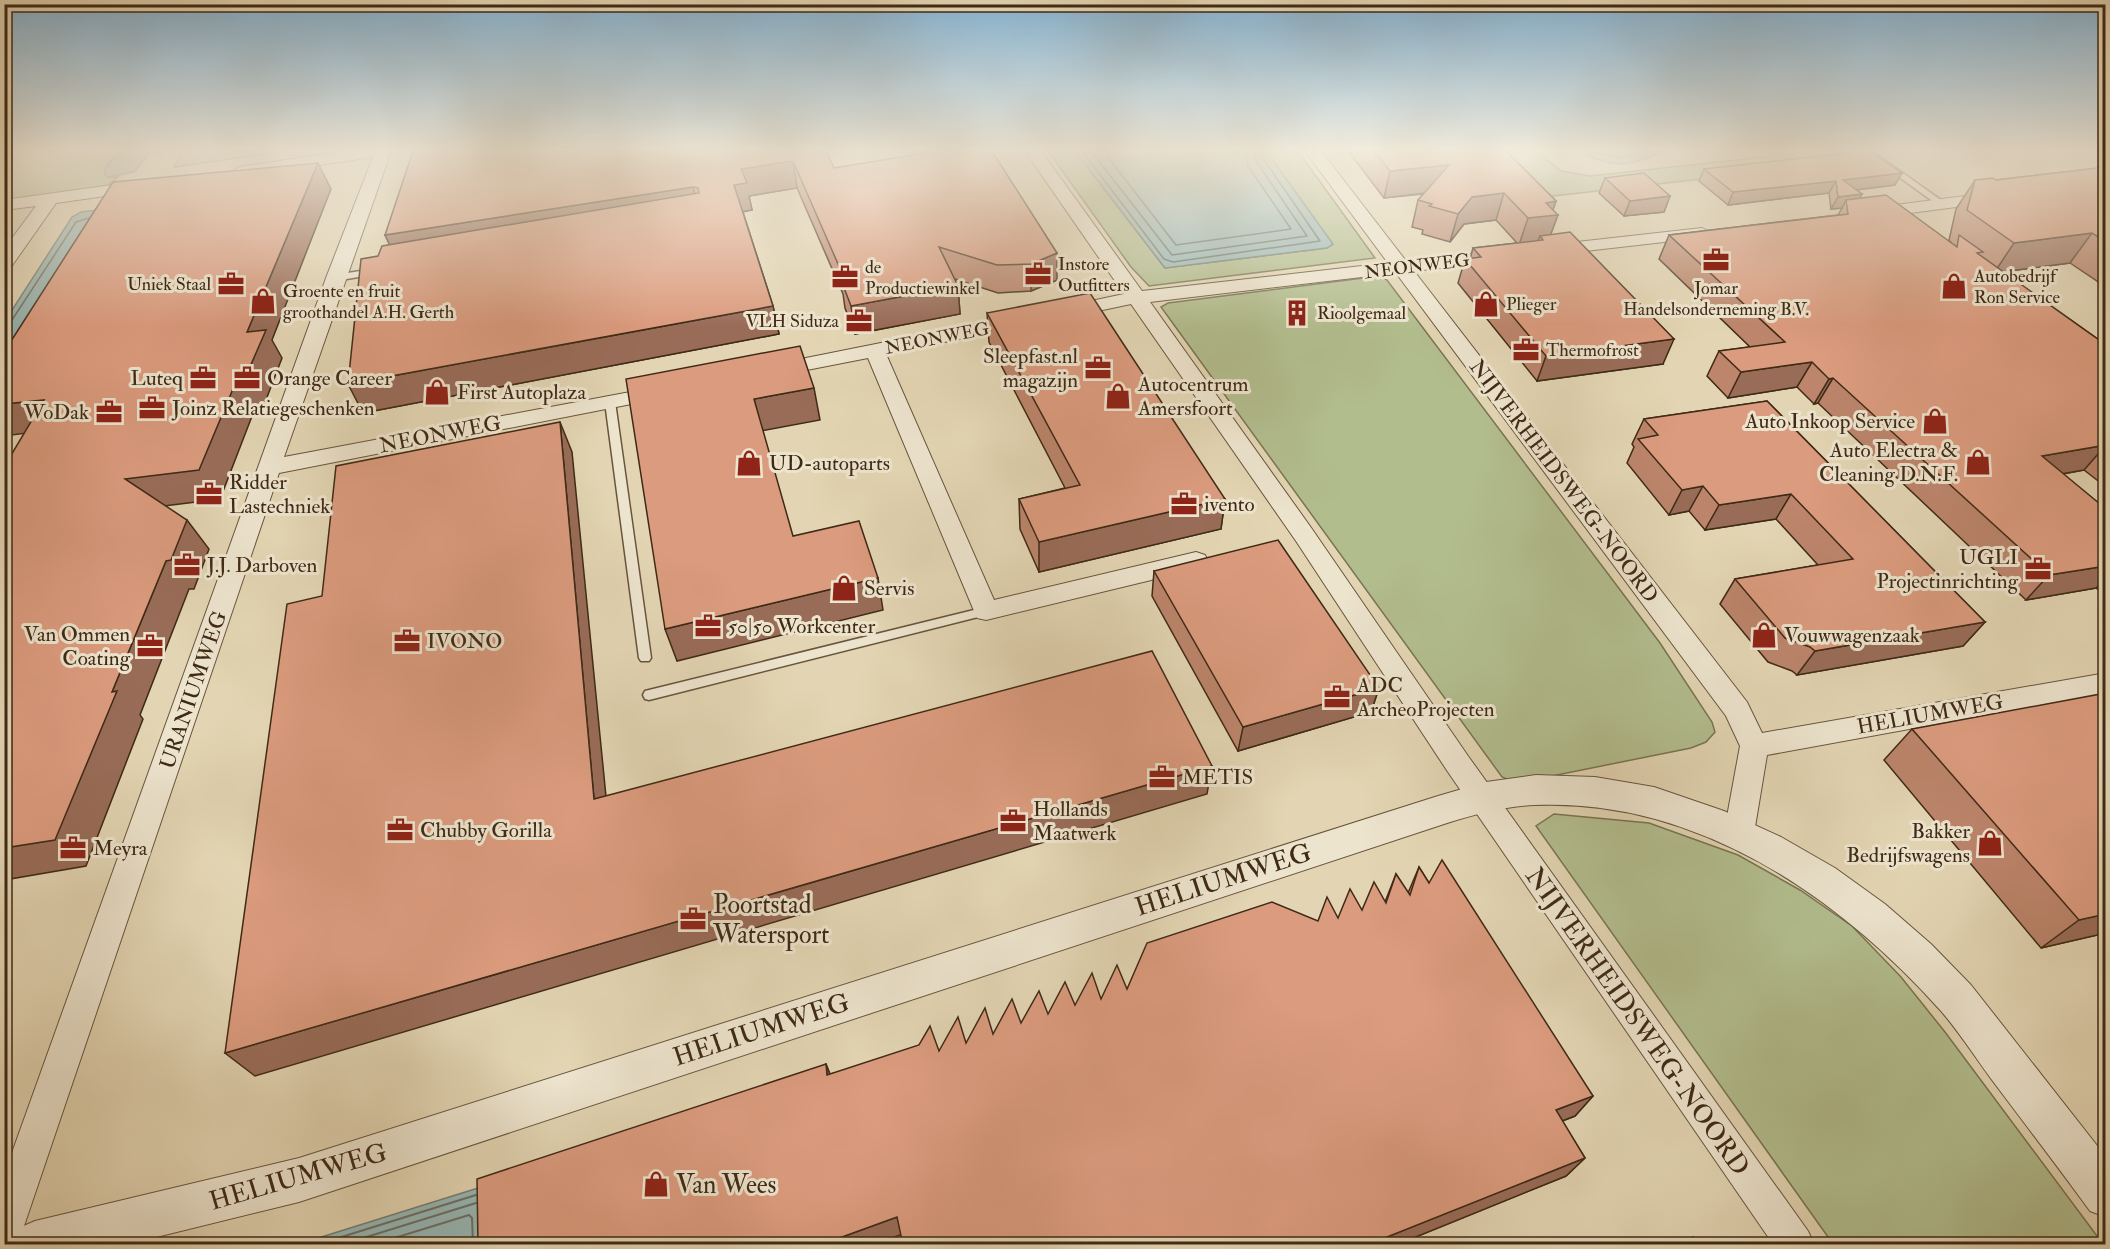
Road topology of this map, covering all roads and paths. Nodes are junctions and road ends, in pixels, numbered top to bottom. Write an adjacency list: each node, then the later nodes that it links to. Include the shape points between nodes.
1 (43, 209): 10 (street)
2 (360, 209): 13 (street, URANIUMWEG)
3 (1073, 209): 14 (street, NIJVERHEIDSWEG-NOORD)
4 (1357, 209): 11 (street, NIJVERHEIDSWEG-NOORD)
5 (1904, 209): 6 (street)
6 (1894, 211): 7 (street); 8 (street)
7 (1859, 215)
8 (1913, 225)
9 (1718, 231): 11 (street, NEONWEG)
10 (4, 263)
11 (1401, 268): 14 (street, NEONWEG); 25 (street, NIJVERHEIDSWEG-NOORD, via 1737,710)
12 (382, 270): 13 (lane)
13 (335, 278): 19 (street, URANIUMWEG)
14 (1135, 298): 15 (street, NEONWEG); 26 (street, NIJVERHEIDSWEG-NOORD, via 1292,538)
15 (875, 351): 16 (street, NEONWEG); 21 (street, NEONWEG)
16 (748, 375)
17 (679, 388): 18 (street, NEONWEG)
18 (610, 402): 19 (street, NEONWEG); 22 (lane)
19 (270, 467): 29 (street, URANIUMWEG)
20 (1213, 557): 21 (street)
21 (986, 611): 24 (lane)
22 (645, 658)
23 (2106, 683): 25 (street, HELIUMWEG)
24 (649, 695)
25 (1754, 746): 27 (street)
26 (1482, 798): 27 (street, via 1536,790 1591,791 1681,808); 30 (street, HELIUMWEG, via 299,1180); 31 (street, NIJVERHEIDSWEG-NOORD)
27 (1739, 832): 28 (street, via 1794,863 1906,948 1957,999)
28 (2106, 1195)
29 (4, 1229)
30 (35, 1245)
31 (1795, 1245)

